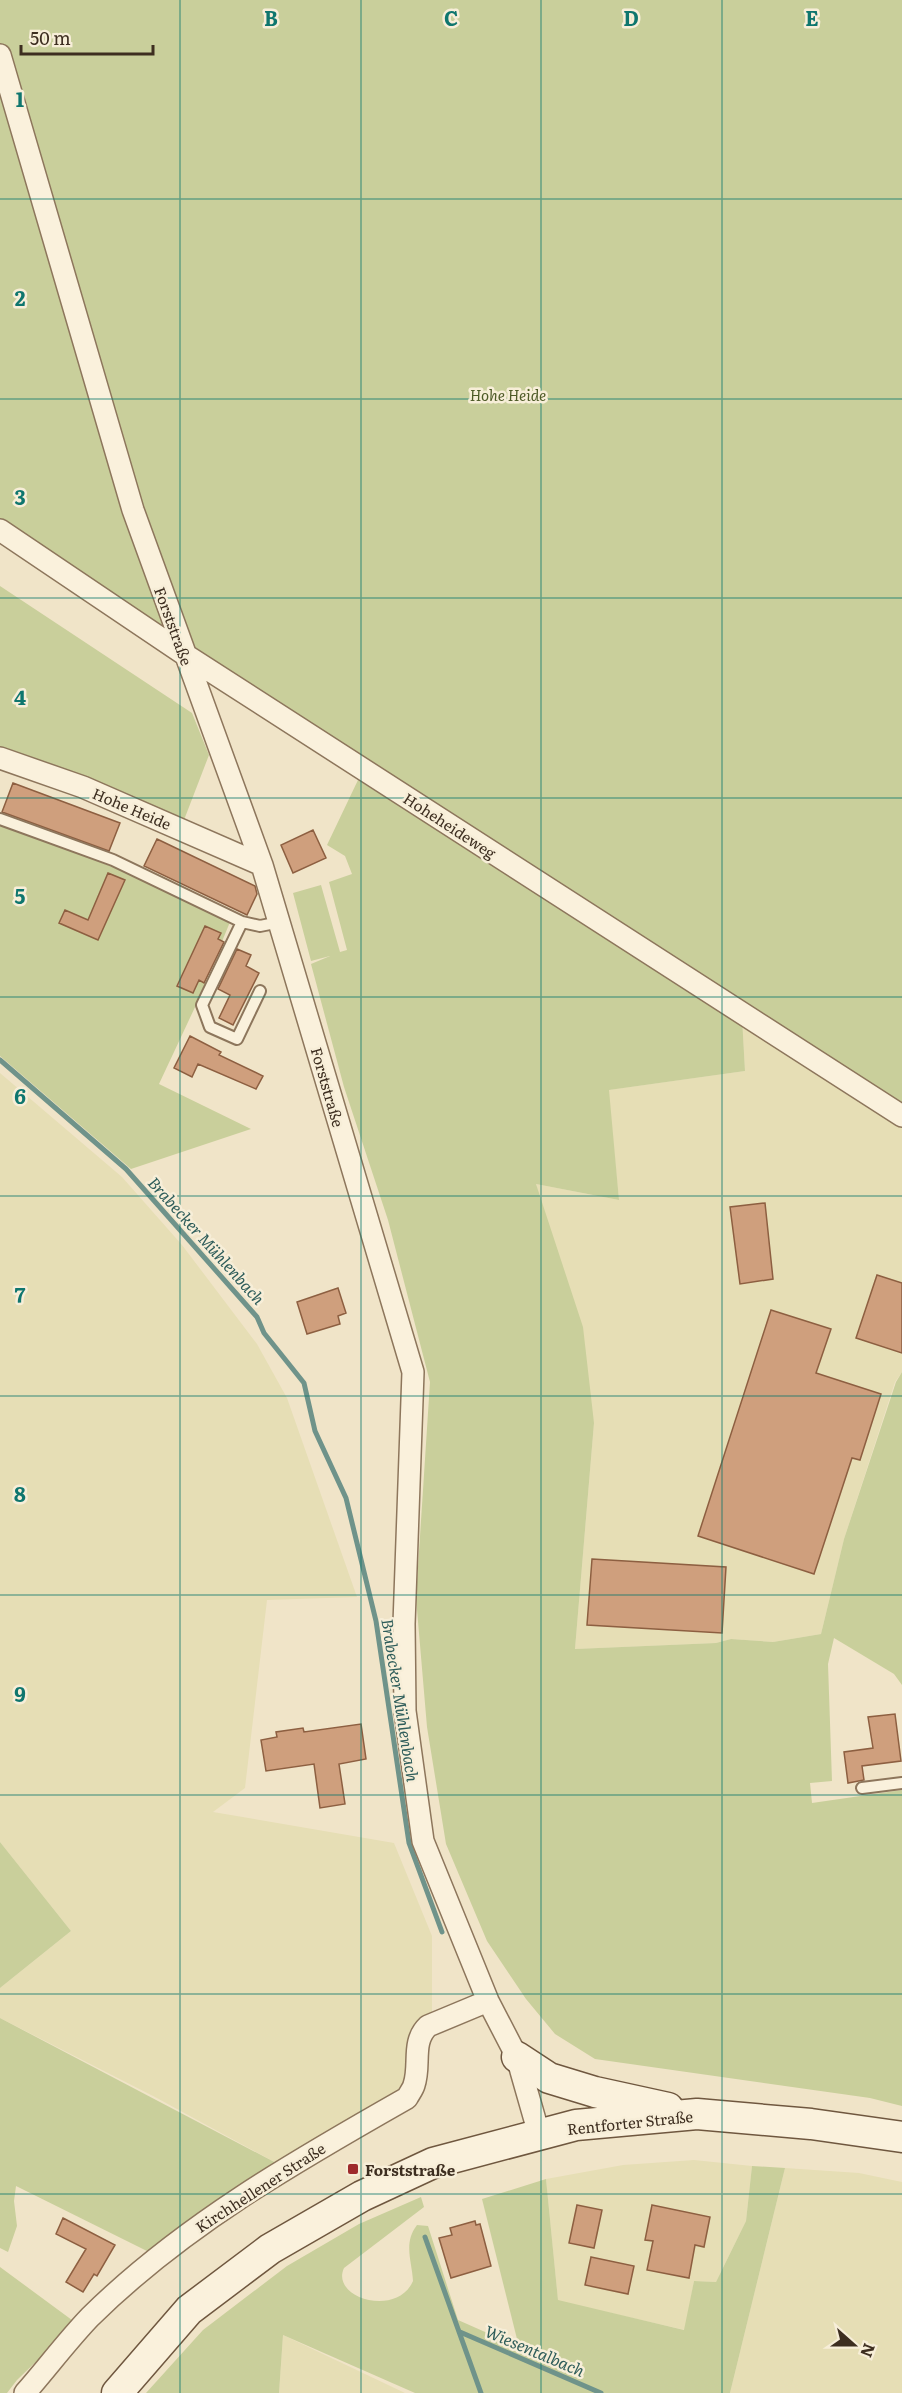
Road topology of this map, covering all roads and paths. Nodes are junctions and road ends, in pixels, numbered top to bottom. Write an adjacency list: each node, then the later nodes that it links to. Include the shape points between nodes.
1 (0, 55): 3 (street, Forststraße, via 133,510)
2 (0, 530): 3 (street, Hoheheideweg)
3 (184, 654): 6 (street, Forststraße); 10 (street, Hoheheideweg)
4 (0, 758): 6 (street, Hohe Heide, via 84,787)
5 (0, 819): 7 (lane, via 112,860)
6 (262, 865): 8 (street, Forststraße)
7 (242, 922): 8 (lane, via 260,926); 9 (lane, via 202,1005 210,1027 237,1039)
8 (280, 922): 13 (street, Forststraße, via 412,1372 405,1711 423,1841)
9 (260, 991)
10 (902, 1116)
11 (902, 1783): 12 (lane)
12 (862, 1788)
13 (488, 2001): 14 (street, Forststraße); 18 (street, Kirchhellener Straße, via 421,2032 415,2085 407,2098 267,2180 162,2254 90,2318)
14 (517, 2057): 15 (main road, via 549,2078); 16 (street, Forststraße)
15 (697, 2114): 16 (main road, Rentforter Straße, via 576,2125); 17 (main road, Rentforter Straße)
16 (539, 2134): 19 (main road, Rentforter Straße, via 434,2163 362,2196 270,2249 189,2310)
17 (902, 2137)
18 (25, 2393)
19 (117, 2393)

